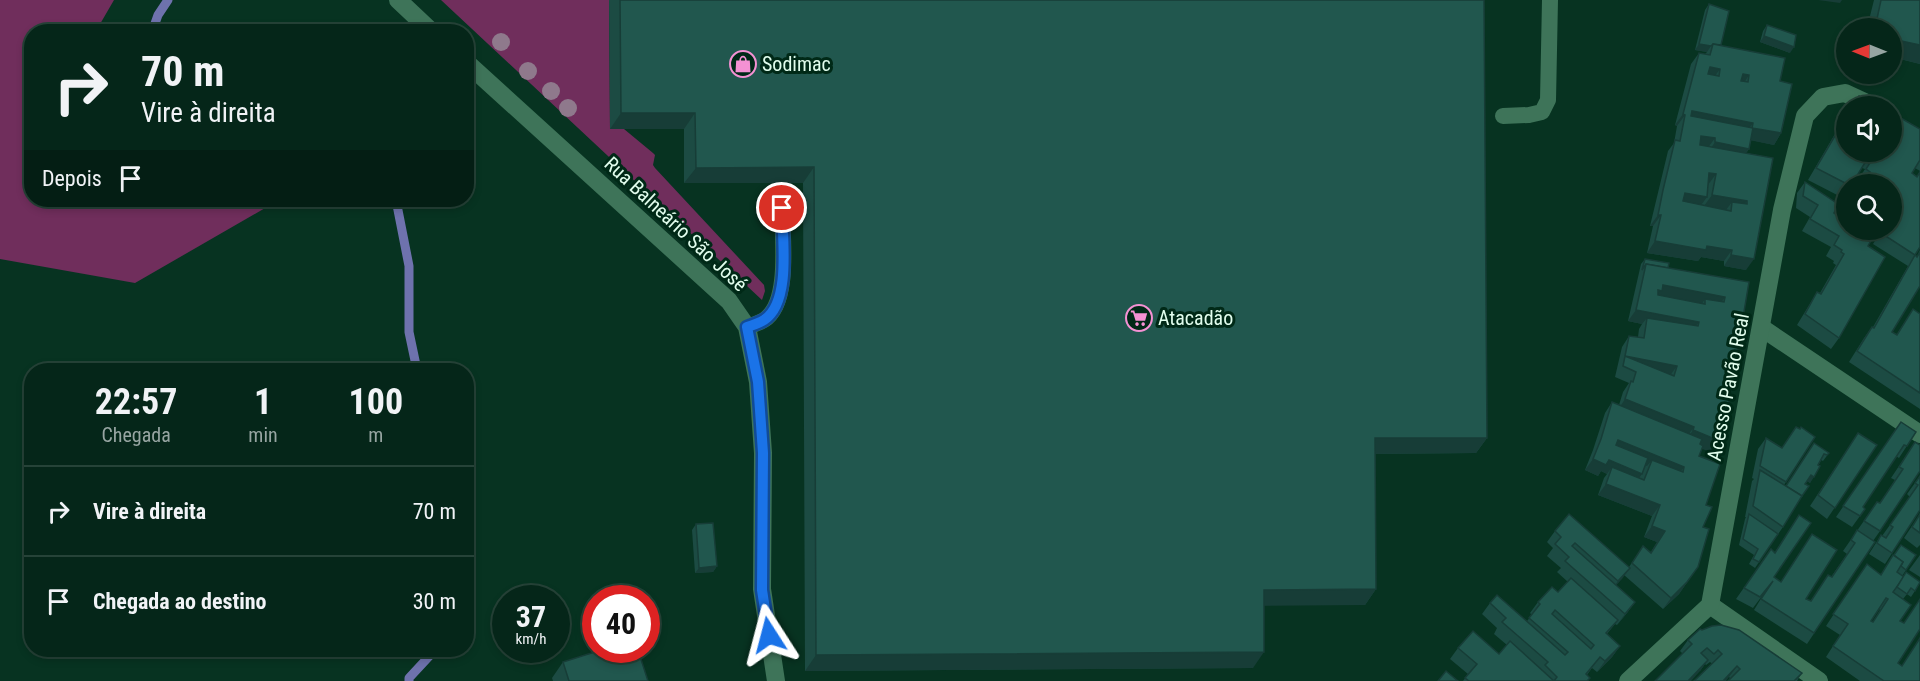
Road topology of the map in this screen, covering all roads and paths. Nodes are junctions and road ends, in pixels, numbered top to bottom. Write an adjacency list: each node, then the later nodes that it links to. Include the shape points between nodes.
1 (398, 0): 3 (street)
2 (1550, 0): 6 (lane, via 1548,100 1542,112)
3 (424, 24)
4 (474, 70): 8 (street, Rua Balneário São José, via 729,301)
5 (1851, 96): 9 (street, Acesso Pavão Real, via 1845,93 1823,97 1805,116 1782,210)
6 (1503, 116)
7 (782, 208): 8 (lane, via 783,286 766,319)
8 (747, 327): 12 (street, Rua Balneário São José, via 758,382 763,453 762,590)
9 (1762, 328): 10 (street); 11 (street, Acesso Pavão Real)
10 (1920, 434)
11 (1710, 605): 13 (street); 14 (street)
12 (776, 681)
13 (1628, 681)
14 (1819, 681)

